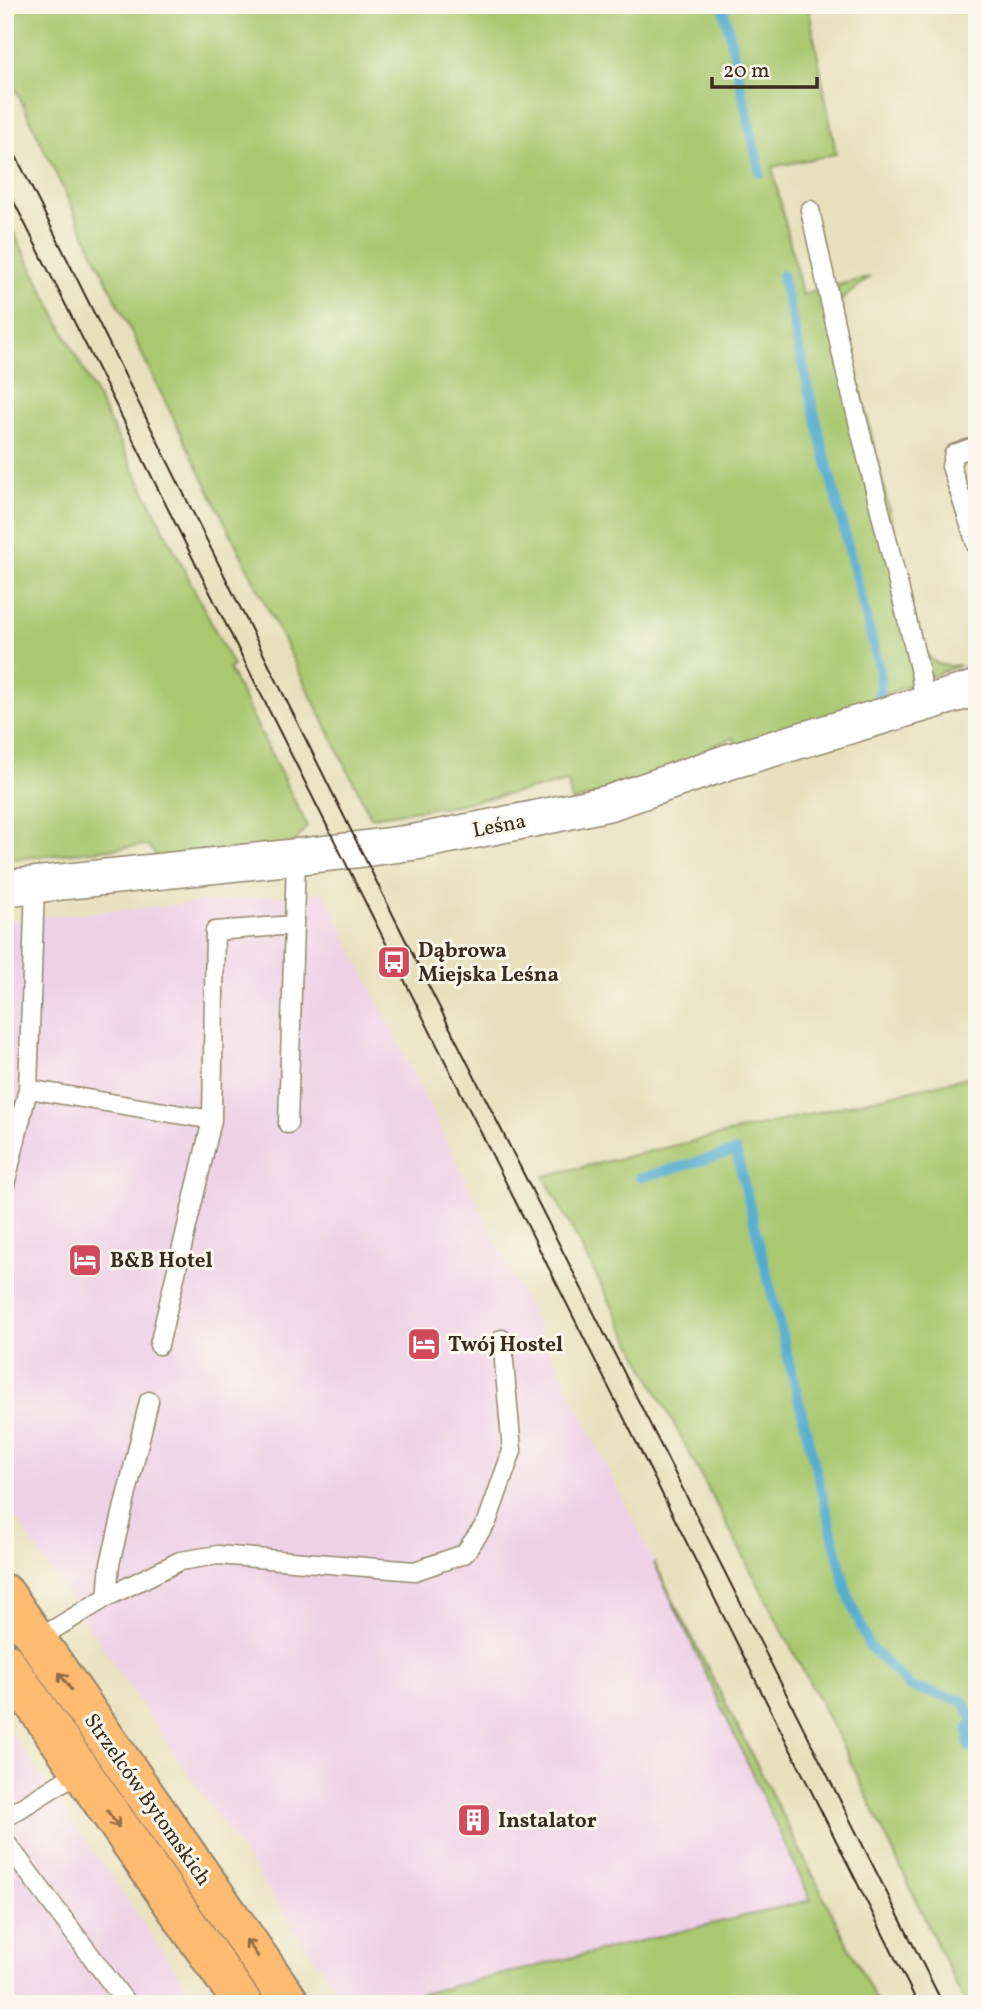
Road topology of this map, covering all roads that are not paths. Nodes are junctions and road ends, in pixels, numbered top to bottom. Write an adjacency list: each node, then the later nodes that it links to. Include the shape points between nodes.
1 (810, 210): 5 (lane)
2 (977, 446): 3 (lane, via 954,454 950,466)
3 (977, 547)
4 (977, 688): 5 (street, Leśna)
5 (925, 703): 6 (street, Leśna, via 609,803 416,842)
6 (296, 858): 7 (street, Leśna); 8 (lane)
7 (20, 886): 9 (lane)
8 (294, 925): 10 (lane, via 215,931); 11 (lane)
9 (28, 1089): 10 (lane); 12 (lane)
10 (212, 1120): 14 (lane)
11 (288, 1124)
12 (5, 1185)
13 (502, 1339): 17 (lane, via 512,1451 487,1522 464,1554 415,1571 218,1555 180,1561)
14 (159, 1345)
15 (149, 1401): 17 (lane, via 110,1564)
16 (5, 1594): 18 (main road, Strzelców Bytomskich)
17 (107, 1597): 18 (lane)
18 (36, 1640): 25 (main road, Strzelców Bytomskich, one-way to 18)
19 (5, 1662): 20 (main road, Strzelców Bytomskich)
20 (80, 1771): 21 (lane); 24 (main road, Strzelców Bytomskich, one-way to 24)
21 (5, 1818)
22 (5, 1841): 23 (lane)
23 (127, 2004)
24 (243, 2004)
25 (291, 2004)

